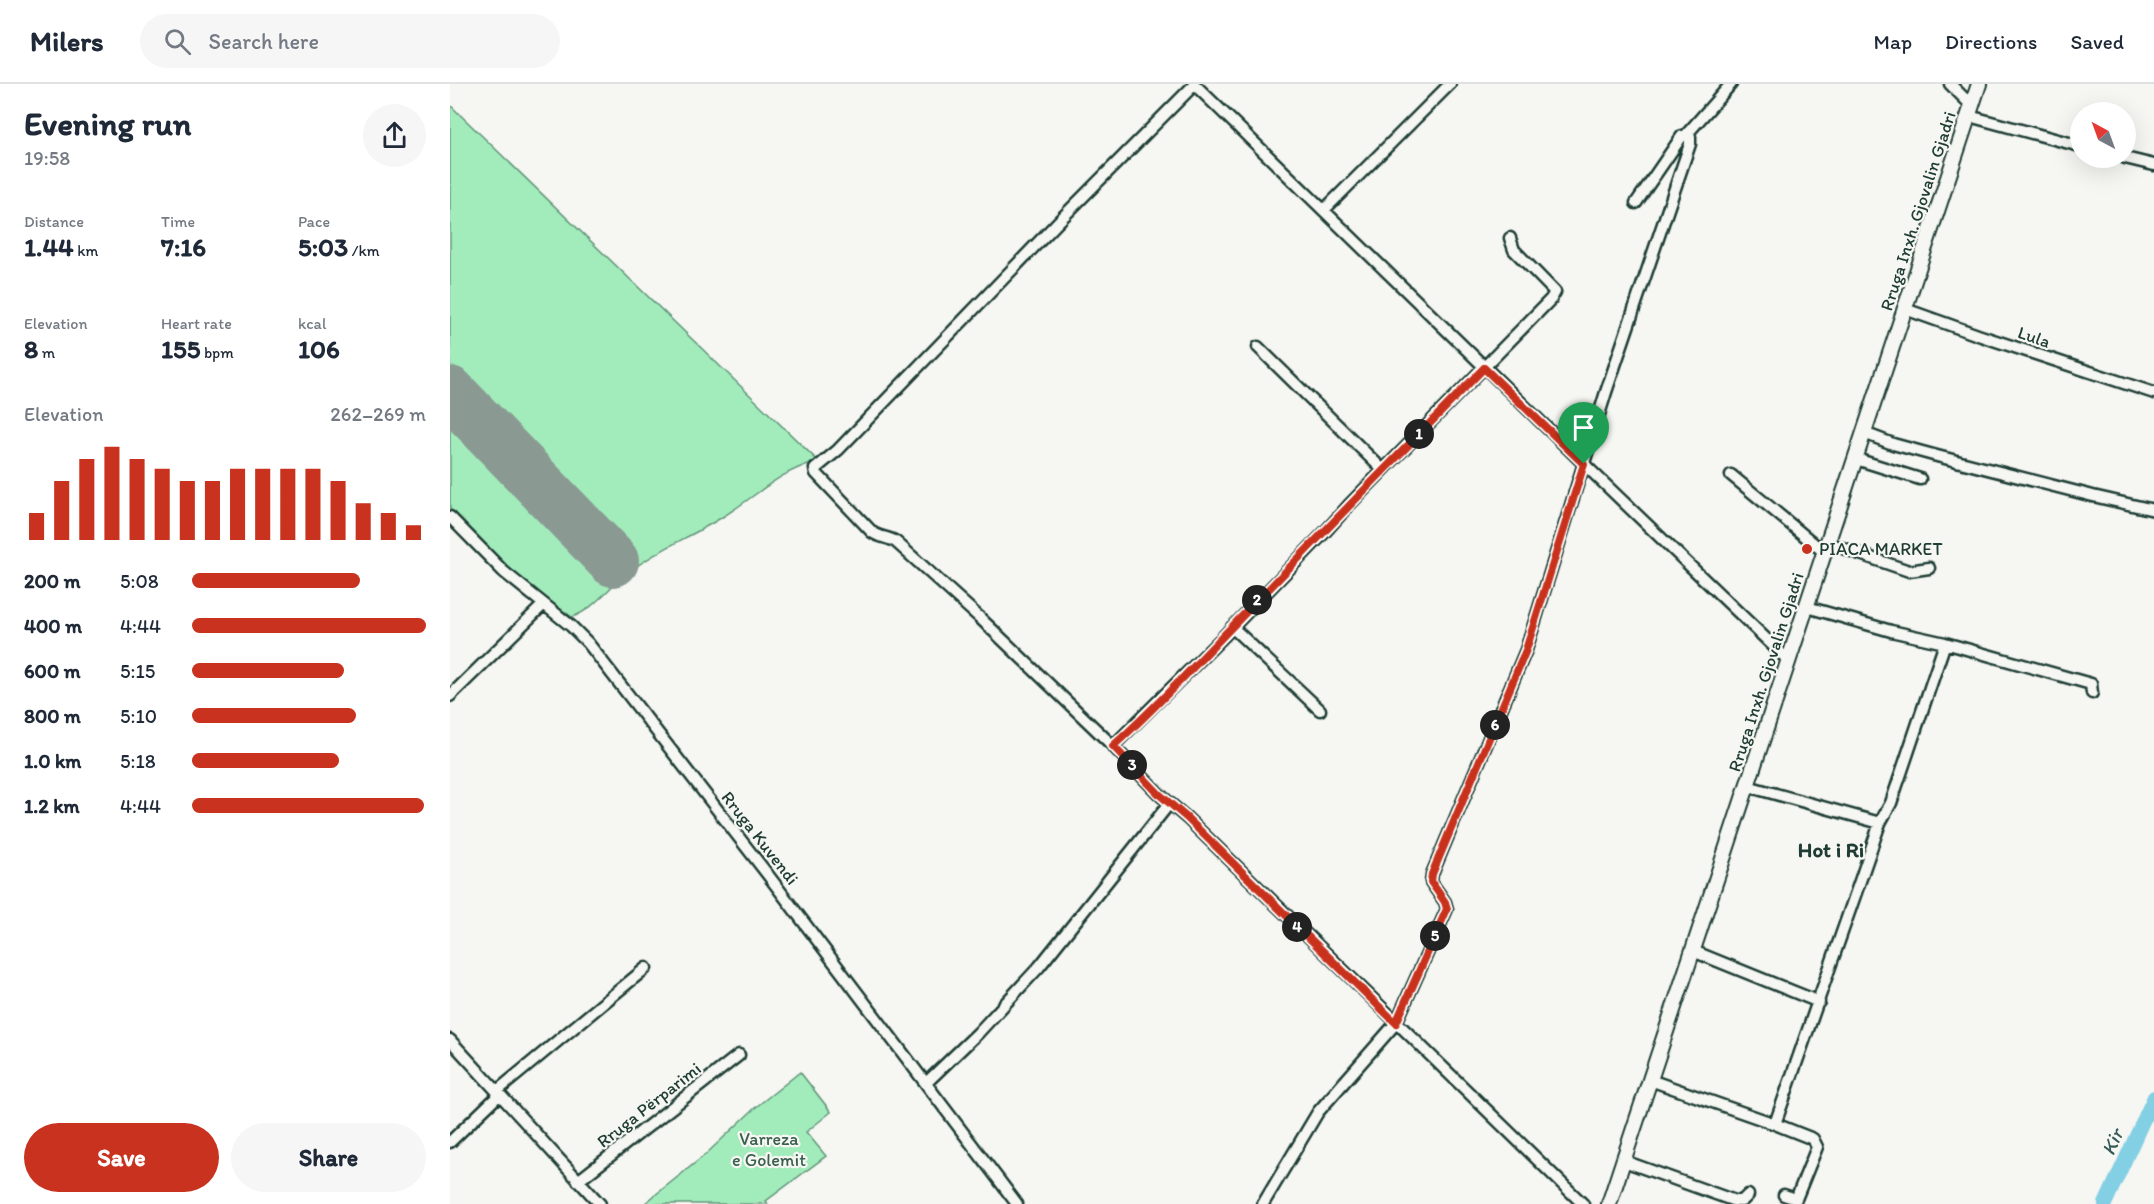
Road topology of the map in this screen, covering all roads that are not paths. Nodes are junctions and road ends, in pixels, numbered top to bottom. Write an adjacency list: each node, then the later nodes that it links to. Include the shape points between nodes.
1 (1194, 84): 12 (street); 36 (street, via 838,450 815,469 872,532 896,542)
2 (1450, 84): 12 (street)
3 (1731, 84): 7 (street)
4 (1950, 84): 6 (street)
5 (1979, 84): 6 (main road, Rruga Inxh. Gjovalin Gjadri)
6 (1970, 111): 8 (street); 14 (main road, Rruga Inxh. Gjovalin Gjadri)
7 (1686, 135): 11 (street); 20 (street, via 1690,144)
8 (2070, 143)
9 (2136, 161): 10 (street)
10 (2154, 165)
11 (1636, 203)
12 (1324, 210): 16 (street)
13 (1510, 238): 16 (street, via 1514,250 1555,292)
14 (1905, 309): 17 (street, Lula); 18 (main road, Rruga Inxh. Gjovalin Gjadri)
15 (1258, 347): 21 (street)
16 (1484, 368): 20 (street); 21 (street)
17 (2154, 393)
18 (1864, 433): 19 (main road, Rruga Inxh. Gjovalin Gjadri); 24 (street, via 1968,465)
19 (1856, 459): 23 (street); 26 (main road, Rruga Inxh. Gjovalin Gjadri)
20 (1584, 464): 32 (street); 43 (street, via 1526,650 1432,874 1431,882 1447,909)
21 (1383, 470): 30 (street)
22 (1731, 475): 26 (street)
23 (1920, 479)
24 (2154, 510)
25 (450, 517): 28 (street, Rruga Kuvendi)
26 (1826, 548): 27 (street, via 1909,571); 29 (main road, Rruga Inxh. Gjovalin Gjadri)
27 (1929, 568)
28 (543, 605): 34 (street); 47 (street, Rruga Kuvendi, via 588,643)
29 (1807, 607): 31 (street); 32 (main road, Rruga Inxh. Gjovalin Gjadri)
30 (1232, 627): 35 (street); 36 (street)
31 (1945, 643): 33 (street, via 2091,684); 39 (street, via 1891,803)
32 (1789, 661): 37 (main road, Rruga Inxh. Gjovalin Gjadri)
33 (2091, 693)
34 (450, 696)
35 (1320, 710)
36 (1113, 746): 38 (street)
37 (1748, 786): 39 (street); 40 (main road, Rruga Inxh. Gjovalin Gjadri)
38 (1169, 804): 43 (street); 47 (street, via 1039,967)
39 (1880, 823): 42 (street)
40 (1693, 951): 42 (street); 46 (main road, Rruga Inxh. Gjovalin Gjadri)
41 (645, 968): 48 (street)
42 (1819, 1002): 49 (street)
43 (1396, 1023): 57 (street, via 1330,1095); 58 (street)
44 (450, 1040): 48 (street)
45 (739, 1055): 52 (street, Rruga Përparimi)
46 (1650, 1080): 49 (street); 51 (main road, Rruga Inxh. Gjovalin Gjadri)
47 (926, 1083): 56 (street, Rruga Kuvendi)
48 (498, 1093): 50 (street); 52 (street)
49 (1775, 1124): 54 (street, via 1813,1139 1818,1147 1796,1199)
50 (450, 1142)
51 (1624, 1161): 53 (street, via 1735,1201); 59 (main road, Rruga Inxh. Gjovalin Gjadri)
52 (578, 1181): 55 (street)
53 (1748, 1195)
54 (1784, 1195)
55 (600, 1204)
56 (1017, 1204)
57 (1263, 1204)
58 (1583, 1204)
59 (1610, 1204)

